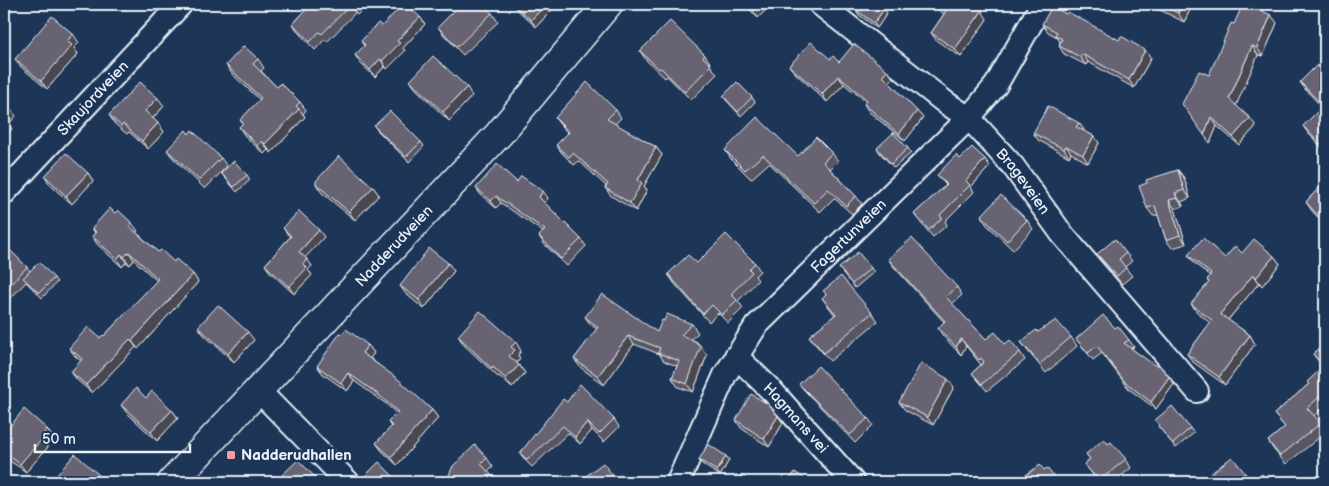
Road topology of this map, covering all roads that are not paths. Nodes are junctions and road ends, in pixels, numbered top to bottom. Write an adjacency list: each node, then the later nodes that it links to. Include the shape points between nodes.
1 (181, 4): 6 (street, Skaujordveien)
2 (608, 4): 8 (main road, Nadderudveien, via 499,134)
3 (820, 4): 5 (street, Brageveien)
4 (1042, 4): 5 (street, Fagertunveien, via 996,85)
5 (969, 118): 7 (street, Fagertunveien, via 756,326); 9 (street, Brageveien, via 1013,166 1062,234)
6 (4, 193)
7 (736, 356): 12 (street, Fagertunveien); 13 (street, Hagmans vei, via 772,391)
8 (258, 390): 10 (main road, Nadderudveien); 11 (street)
9 (1197, 391)
10 (172, 482)
11 (348, 482)
12 (678, 482)
13 (853, 482)

